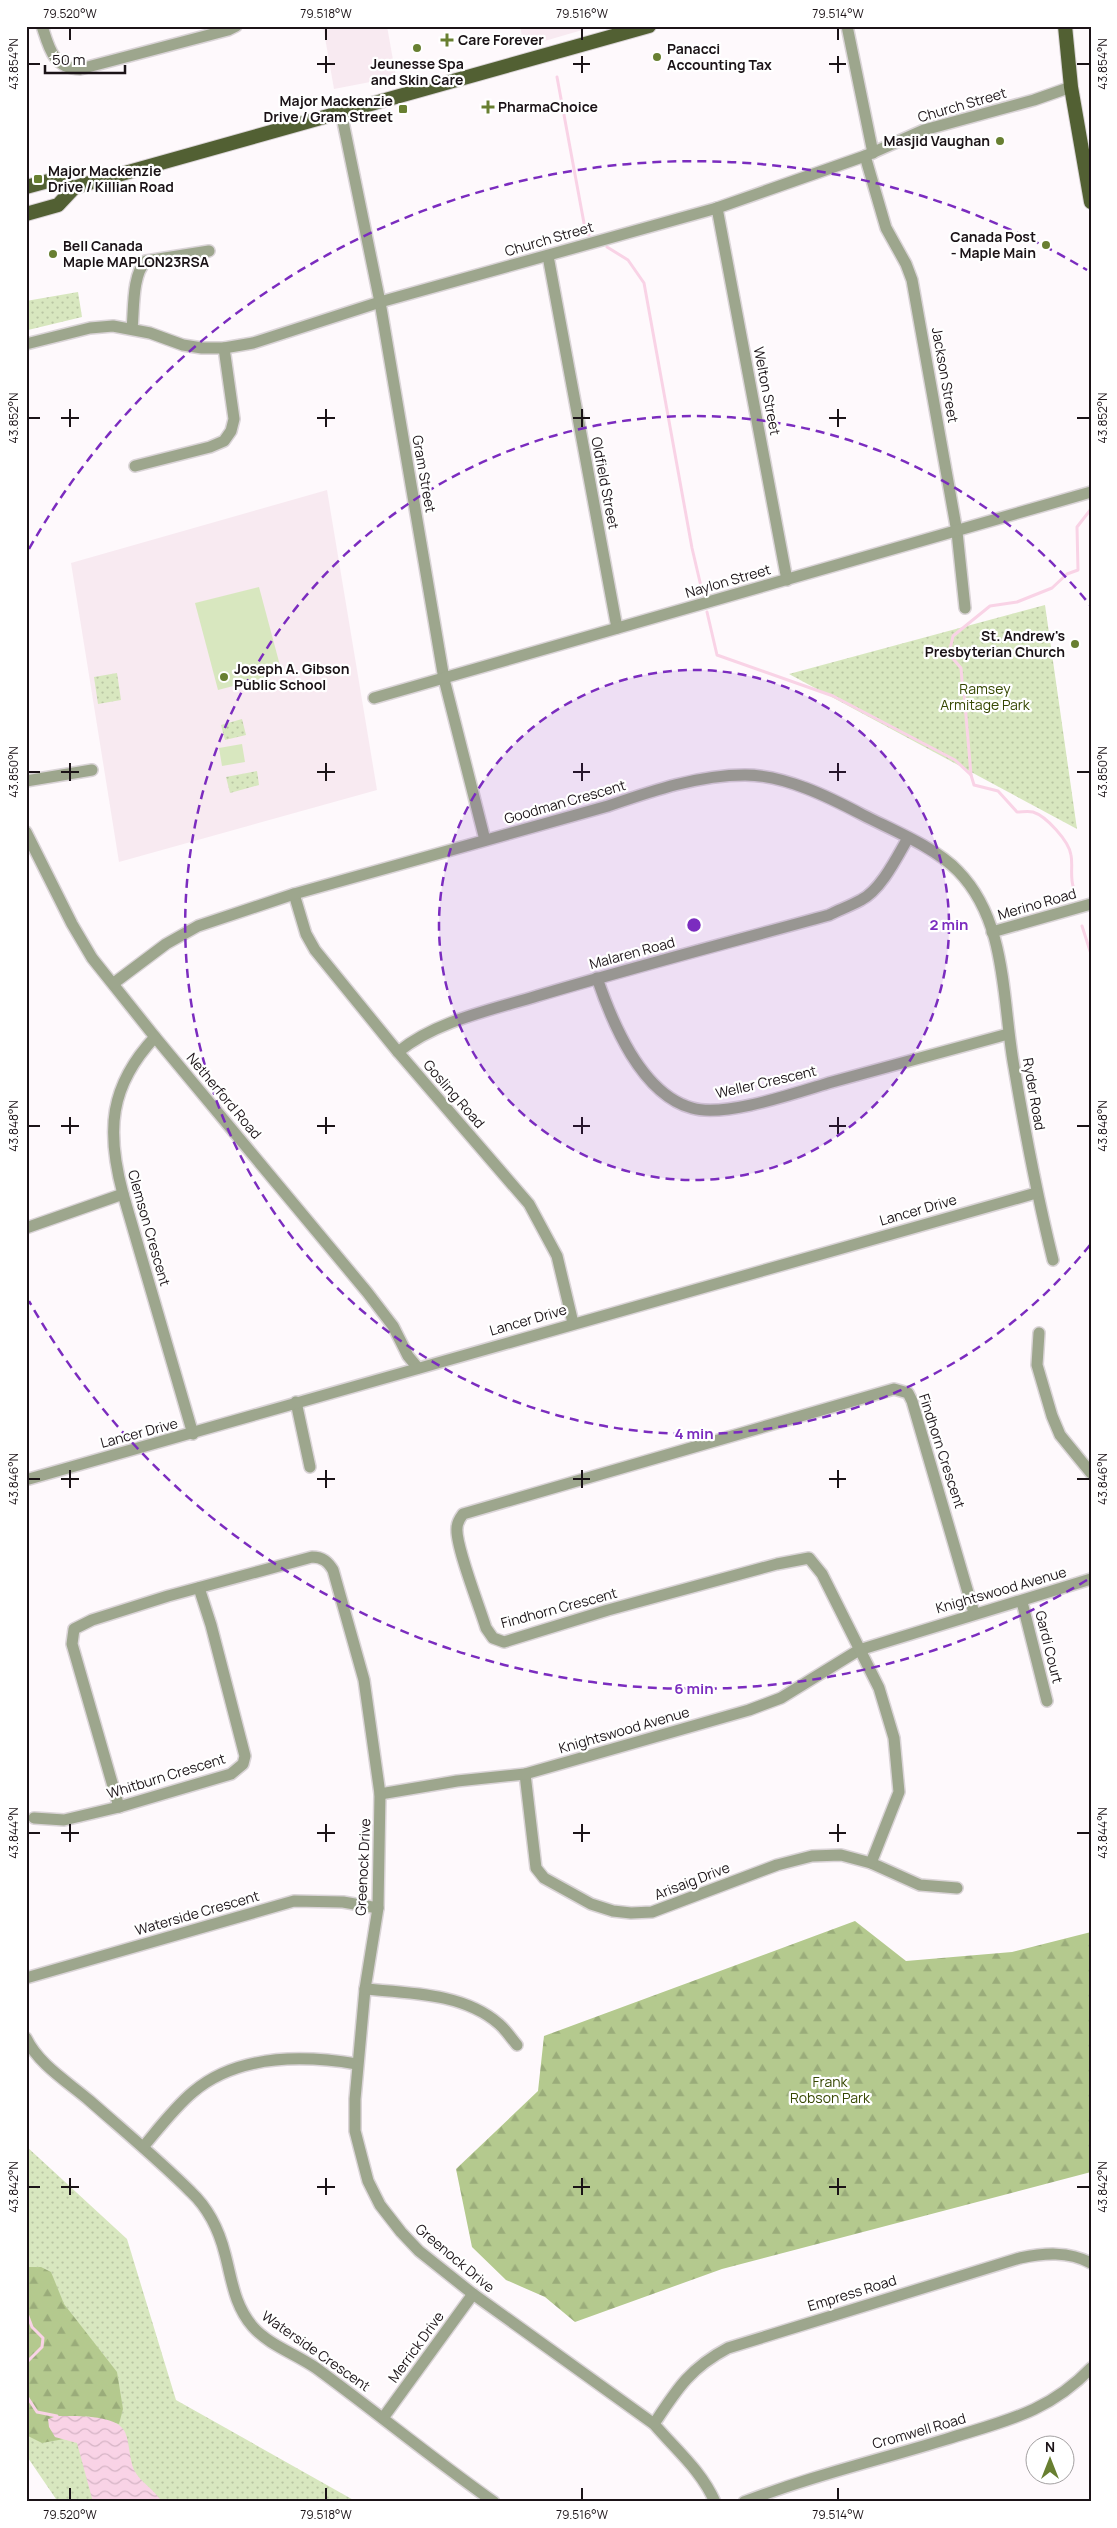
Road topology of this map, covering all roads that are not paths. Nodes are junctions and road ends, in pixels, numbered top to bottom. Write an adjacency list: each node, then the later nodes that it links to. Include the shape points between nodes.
1 (42, 26): 2 (street, via 56,60 61,65 80,69)
2 (236, 26)
3 (649, 26): 7 (main road)
4 (847, 26): 8 (street, Jackson Street)
5 (1065, 26): 6 (main road)
6 (1071, 86): 8 (street, Church Street, via 1034,100 924,130); 11 (main road)
7 (342, 112): 10 (main road); 16 (street, Gram Street)
8 (869, 155): 12 (street, Church Street); 22 (street, Jackson Street, via 886,228 912,280)
9 (26, 187): 10 (main road, via 52,180)
10 (74, 188): 13 (main road, via 58,205)
11 (1091, 202)
12 (717, 208): 15 (street, Church Street); 23 (street, Welton Street)
13 (26, 214)
14 (208, 251): 17 (street, via 146,261 141,266 136,277)
15 (548, 256): 16 (street, Church Street); 25 (street, Oldfield Street)
16 (380, 302): 19 (street, Church Street, via 253,343); 26 (street, Gram Street)
17 (132, 329): 18 (street, Church Street, via 113,326 90,328); 19 (street, Church Street, via 183,345)
18 (26, 344)
19 (224, 348): 20 (street, via 234,419 224,441)
20 (134, 466)
21 (1091, 492): 22 (street, Naylon Street)
22 (957, 532): 23 (street, Naylon Street); 24 (street, Jackson Street)
23 (787, 580): 25 (street, Naylon Street)
24 (965, 608)
25 (617, 628): 26 (street, Naylon Street)
26 (444, 679): 27 (street, Naylon Street); 32 (street, Gram Street)
27 (374, 698)
28 (92, 770): 29 (street)
29 (26, 781)
30 (26, 832): 37 (street, Netherford Road, via 72,924 92,958)
31 (908, 838): 32 (street, Goodman Crescent, via 812,791 747,775 657,789); 35 (street, Goodman Crescent, via 957,870 976,894); 36 (street, Malaren Road, via 892,867 862,900 829,915)
32 (485, 840): 33 (street, Goodman Crescent)
33 (294, 894): 37 (street, Goodman Crescent, via 190,929); 40 (street, Gosling Road, via 306,934 315,950)
34 (1091, 904): 35 (street, Merino Road)
35 (992, 932): 38 (street, Ryder Road, via 1000,964)
36 (597, 978): 38 (street, Weller Crescent, via 618,1034 641,1068 665,1094 692,1108 709,1110 766,1100); 40 (street, Malaren Road, via 448,1023)
37 (114, 983): 39 (street, Netherford Road)
38 (1008, 1034): 41 (street, Ryder Road)
39 (155, 1037): 42 (street, Clemson Crescent, via 133,1062 120,1087 113,1114 117,1171); 47 (street, Netherford Road, via 367,1292 393,1326)
40 (398, 1052): 45 (street, Gosling Road, via 537,1216 557,1256)
41 (1036, 1192): 44 (street, Ryder Road); 45 (street, Lancer Drive)
42 (123, 1194): 43 (street); 49 (street, Clemson Crescent)
43 (26, 1228)
44 (1053, 1260)
45 (573, 1323): 47 (street, Lancer Drive)
46 (1039, 1333): 51 (street, via 1037,1365 1052,1416 1060,1435)
47 (418, 1368): 48 (street, Lancer Drive)
48 (296, 1402): 49 (street, Lancer Drive); 50 (street)
49 (193, 1434): 52 (street, Lancer Drive)
50 (310, 1467)
51 (1091, 1474)
52 (29, 1479)
53 (1091, 1580): 55 (street, Knightswood Avenue)
54 (199, 1588): 60 (street, Greenock Drive, via 312,1557 328,1562 364,1680); 61 (street, Whitburn Crescent, via 245,1756 244,1764 230,1774); 61 (street, Greenock Drive, via 92,1620 74,1629 72,1644)
55 (1022, 1602): 56 (street, Knightswood Avenue); 58 (street, Gardi Court)
56 (974, 1614): 57 (street, Knightswood Avenue); 57 (street, Findhorn Crescent, via 912,1400 908,1392 894,1389 463,1514 458,1521 456,1529 462,1553 486,1628 492,1638 504,1642 626,1605 809,1558 822,1574)
57 (859, 1650): 59 (street, Knightswood Avenue, via 781,1698 765,1704); 63 (street, via 885,1706 898,1767 899,1792)
58 (1047, 1701)
59 (525, 1774): 60 (street, Knightswood Avenue); 63 (street, Arisaig Drive, via 536,1868 544,1878 563,1890 613,1911 652,1912 777,1865 812,1856 840,1855)
60 (380, 1794): 65 (street, Greenock Drive)
61 (118, 1807): 62 (street, Whitburn Crescent, via 64,1820)
62 (34, 1818)
63 (871, 1863): 64 (street, Arisaig Drive, via 920,1885)
64 (957, 1888)
65 (378, 1908): 66 (street, Waterside Crescent, via 343,1902 294,1901); 67 (street, Greenock Drive)
66 (26, 1978)
67 (365, 1989): 69 (street, via 438,1997 462,2004 498,2024); 70 (street, Greenock Drive)
68 (26, 2038): 71 (street, Waterside Crescent, via 31,2049 48,2066)
69 (517, 2045)
70 (358, 2064): 71 (street, via 324,2059 278,2060 252,2064 219,2076 193,2092); 73 (street, Greenock Drive, via 355,2131 368,2181 380,2205 420,2252)
71 (144, 2146): 75 (street, Waterside Crescent, via 205,2208 225,2253 234,2294 254,2328)
72 (1091, 2264): 76 (street, Empress Road, via 1058,2254 1020,2258 728,2348 706,2360 690,2374)
73 (473, 2294): 75 (street, Merrick Drive); 76 (street, Greenock Drive)
74 (1091, 2368): 79 (street, Cromwell Road, via 1062,2395 1002,2423 801,2481)
75 (383, 2418): 77 (street, Waterside Crescent)
76 (654, 2424): 78 (street, Greenock Drive, via 688,2459)
77 (494, 2502)
78 (715, 2502)
79 (744, 2502)

